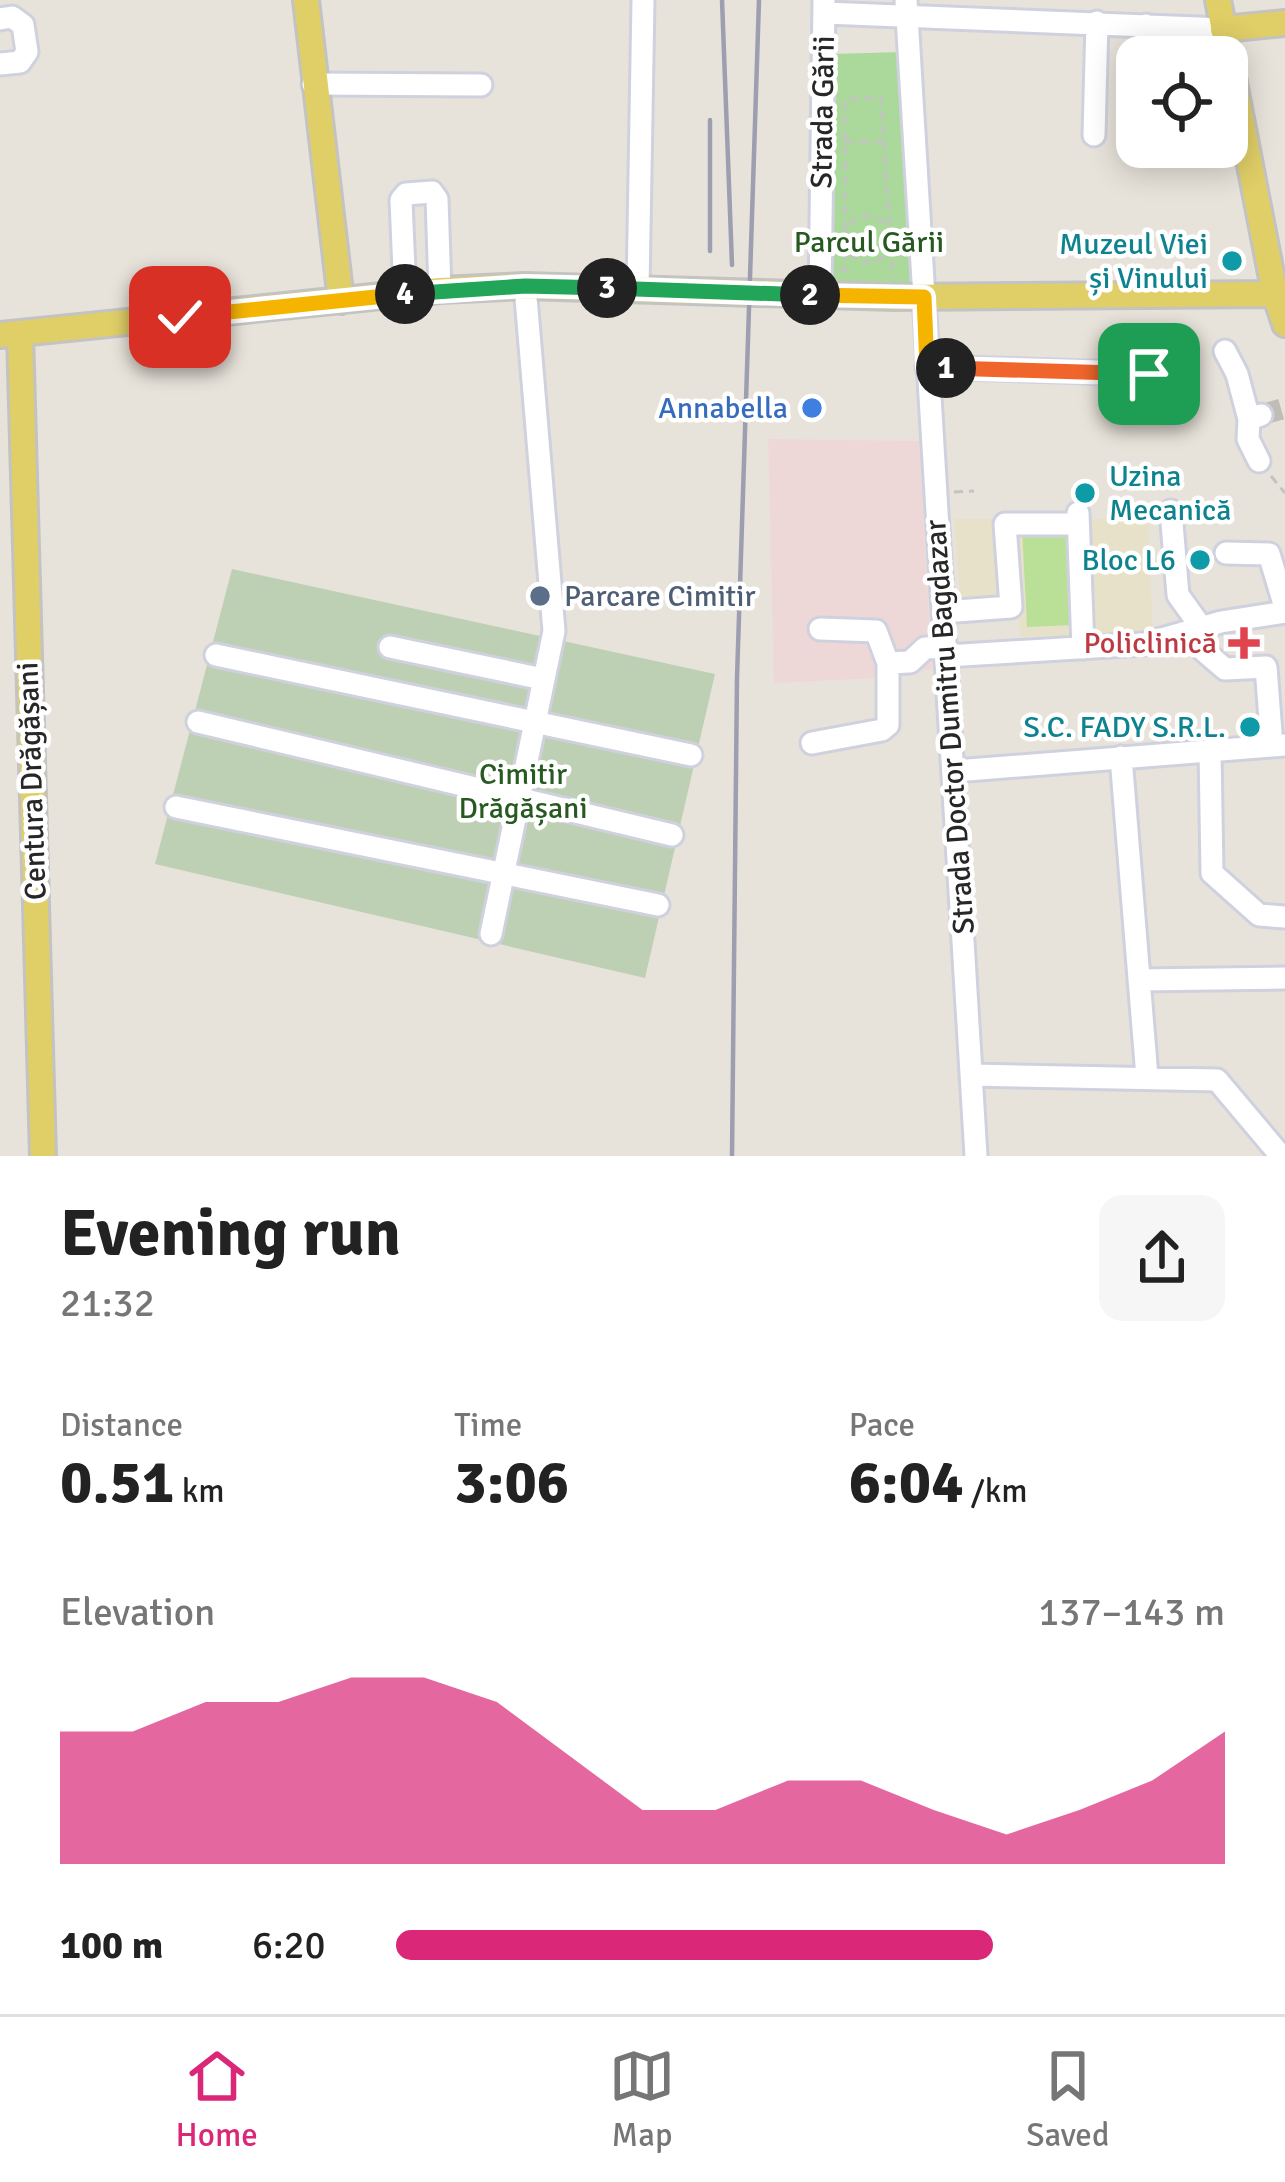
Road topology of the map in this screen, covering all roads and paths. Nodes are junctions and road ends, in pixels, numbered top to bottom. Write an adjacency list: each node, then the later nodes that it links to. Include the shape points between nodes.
1 (306, 0): 13 (main road)
2 (643, 0): 22 (street)
3 (1218, 0): 10 (main road)
4 (824, 6): 5 (street); 20 (street, Strada Gării)
5 (906, 7): 7 (street); 27 (street, Strada Doctor Dumitru Bagdazar)
6 (0, 19): 12 (street, via 23,25 27,52 20,62)
7 (1097, 22): 9 (street); 15 (street)
8 (1285, 23): 10 (main road)
9 (1146, 25): 10 (street); 11 (street)
10 (1223, 28): 25 (main road)
11 (1146, 36)
12 (0, 64)
13 (314, 84): 14 (street); 28 (main road)
14 (482, 86)
15 (1094, 135)
16 (843, 142): 17 (path); 17 (path, via 845,99 881,98); 19 (path)
17 (885, 142): 18 (path)
18 (891, 238): 19 (path, via 879,219 864,216); 19 (path, via 882,257 868,262 854,258); 26 (path)
19 (844, 239): 20 (path, via 845,270)
20 (820, 283): 22 (main road); 26 (main road)
21 (525, 286): 22 (main road); 23 (main road); 48 (street, via 554,631)
22 (638, 289)
23 (440, 290): 24 (main road); 24 (street, via 437,199 406,194)
24 (405, 294): 28 (main road)
25 (1280, 294): 27 (main road); 29 (main road)
26 (894, 297): 27 (main road)
27 (924, 297): 32 (street, Strada Doctor Dumitru Bagdazar)
28 (341, 301): 30 (main road)
29 (1285, 324)
30 (10, 334): 69 (main road, Centura Drăgășani)
31 (1225, 351): 34 (street, via 1255,417 1248,439)
32 (927, 367): 33 (street); 39 (street, Strada Doctor Dumitru Bagdazar)
33 (1182, 375)
34 (1259, 461): 35 (path)
35 (1285, 493)
36 (1172, 511): 40 (street, via 1178,595)
37 (1226, 553): 38 (street, via 1269,554)
38 (1285, 610): 40 (street)
39 (943, 612): 43 (street, via 1011,607 1005,524 1078,518); 45 (street, Strada Doctor Dumitru Bagdazar)
40 (1201, 627): 43 (street, via 1144,644)
41 (820, 629): 47 (street, via 876,631)
42 (390, 647): 48 (street)
43 (1083, 648): 45 (street)
44 (1204, 650): 49 (street, via 1225,669 1266,667)
45 (946, 652): 47 (street, via 925,648 910,662); 57 (street, Strada Doctor Dumitru Bagdazar)
46 (216, 655): 50 (street)
47 (888, 663): 52 (street, via 888,724)
48 (543, 679): 50 (street)
49 (1276, 680): 53 (street)
50 (534, 719): 55 (street); 58 (street)
51 (198, 722): 58 (street)
52 (812, 742)
53 (1278, 746): 54 (street)
54 (1210, 750): 56 (street); 63 (street, via 1212,873 1259,915)
55 (691, 755)
56 (1121, 757): 57 (street); 66 (street)
57 (955, 771): 67 (street, Strada Doctor Dumitru Bagdazar)
58 (519, 796): 60 (street); 61 (street)
59 (176, 807): 61 (street)
60 (672, 835)
61 (503, 872): 62 (street); 64 (street)
62 (658, 905)
63 (1285, 917)
64 (491, 934)
65 (1285, 978): 66 (street)
66 (1139, 980): 68 (street)
67 (971, 1075): 68 (street); 70 (street, Strada Doctor Dumitru Bagdazar)
68 (1147, 1077): 71 (street, via 1217,1080)
69 (43, 1156)
70 (976, 1156)
71 (1281, 1156)

